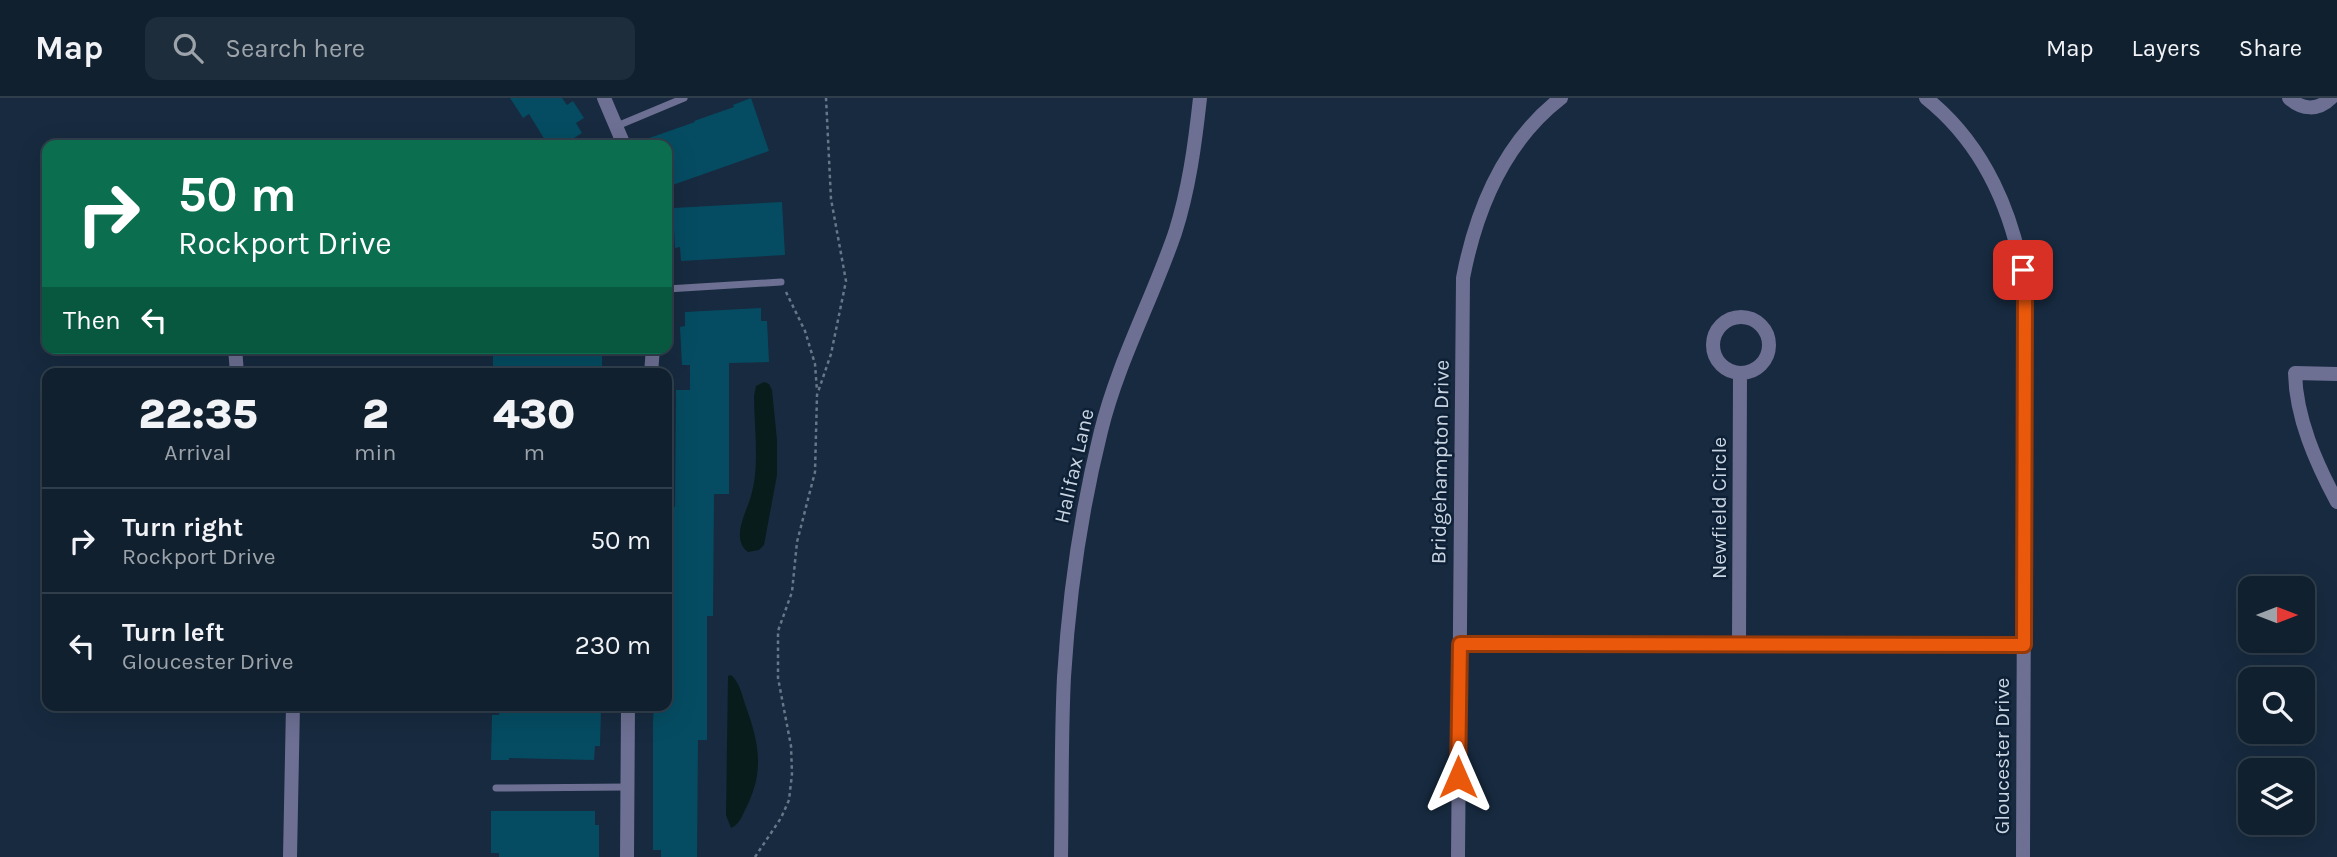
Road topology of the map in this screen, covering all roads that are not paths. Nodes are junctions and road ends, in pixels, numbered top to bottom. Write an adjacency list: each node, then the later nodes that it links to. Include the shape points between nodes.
1 (604, 98): 8 (street)
2 (684, 98): 8 (lane)
3 (1200, 98): 24 (street, Halifax Lane, via 1188,185 1175,233 1128,349 1101,429 1087,491 1066,653)
4 (1561, 98): 15 (street, Bridgehampton Drive, via 1512,151 1494,180 1469,244 1463,278)
5 (1926, 98): 17 (street, Gloucester Drive, via 1977,154 2011,220 2020,253 2025,288)
6 (2289, 98): 7 (street, via 2310,108)
7 (2331, 98)
8 (617, 126): 9 (street)
9 (622, 140)
10 (781, 282): 11 (lane)
11 (672, 289)
12 (1740, 373): 16 (street, Newfield Circle)
13 (2337, 374): 14 (street, via 2295,373 2295,396 2306,432)
14 (2337, 502)
15 (1460, 644): 16 (street); 25 (street, Bridgehampton Drive)
16 (1739, 644): 17 (street)
17 (2024, 645): 26 (street, Gloucester Drive)
18 (293, 711): 22 (street)
19 (628, 711): 20 (street)
20 (627, 787): 21 (lane); 23 (street)
21 (495, 788)
22 (290, 857)
23 (627, 857)
24 (1061, 857)
25 (1458, 857)
26 (2023, 857)

